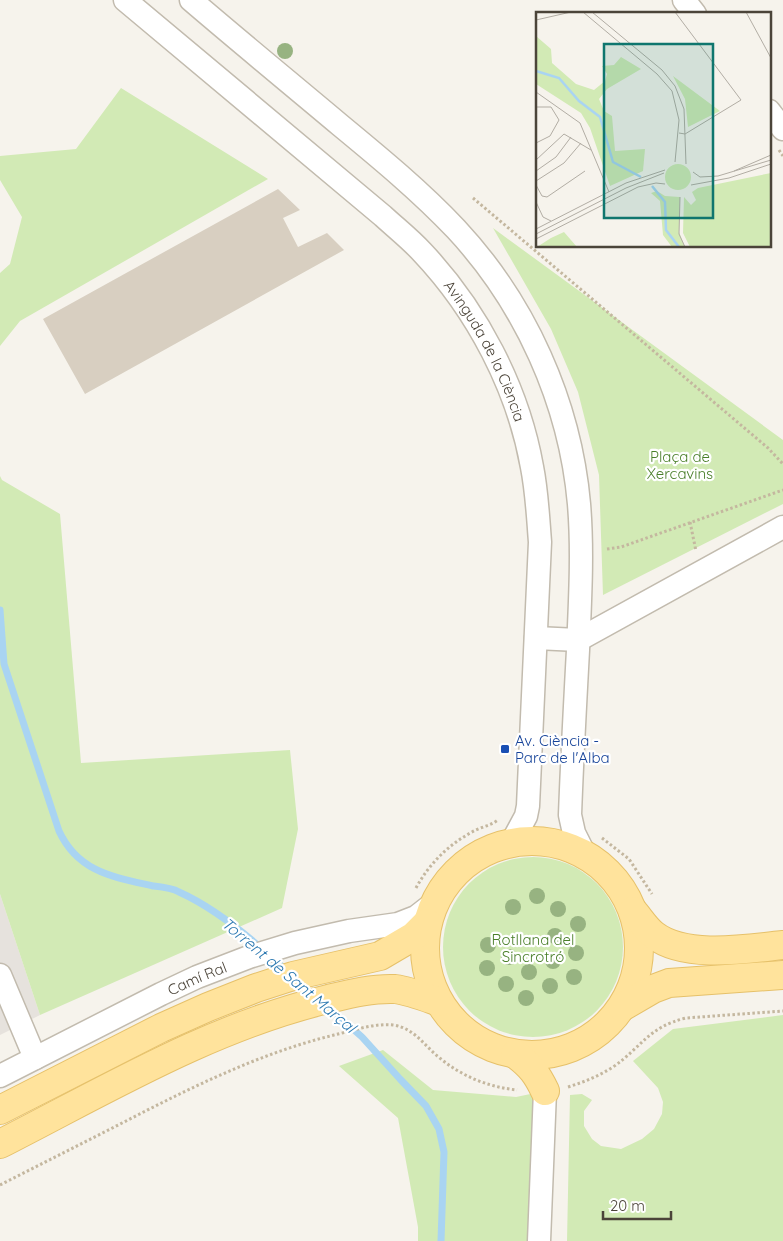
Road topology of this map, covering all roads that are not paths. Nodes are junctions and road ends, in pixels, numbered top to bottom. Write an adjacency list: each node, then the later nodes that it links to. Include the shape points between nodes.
1 (125, 0): 8 (street, Avinguda de la Ciència, via 383,216 422,252 461,300 484,336 507,384 532,466 540,542)
2 (191, 0): 9 (street, via 415,188 484,261 509,298 549,377 574,462 582,552)
3 (684, 0): 4 (street)
4 (693, 12)
5 (770, 112): 6 (street)
6 (783, 130)
7 (783, 527): 9 (street)
8 (536, 638): 9 (street); 10 (street, Avinguda de la Ciència, via 528,806)
9 (578, 640): 11 (street, via 570,815 574,833)
10 (512, 842): 11 (main road, via 546,841 570,847); 12 (main road, via 484,852 466,863)
11 (592, 845): 13 (main road, via 599,864 622,889)
12 (425, 905): 17 (main road, via 425,964); 21 (street, Camí Ral, via 416,916 398,924 349,932 249,957 161,994); 24 (main road, via 414,936 380,956 256,988 193,1013)
13 (644, 905): 14 (main road, via 653,935 672,944 701,950); 18 (main road, via 639,960 633,984)
14 (783, 945)
15 (0, 975): 21 (street)
16 (783, 975): 18 (main road, via 668,984)
17 (439, 1002): 20 (main road, via 453,1021 471,1036 492,1048); 25 (main road, via 395,989 371,990 285,1011 225,1033 145,1070)
18 (622, 1007): 19 (main road, via 612,1020 587,1040)
19 (565, 1050): 20 (main road, via 540,1055); 23 (main road)
20 (515, 1054): 23 (main road, via 530,1065)
21 (35, 1058): 22 (street, Camí Ral)
22 (0, 1076)
23 (542, 1090): 26 (street)
24 (0, 1110)
25 (0, 1144)
26 (539, 1241)

